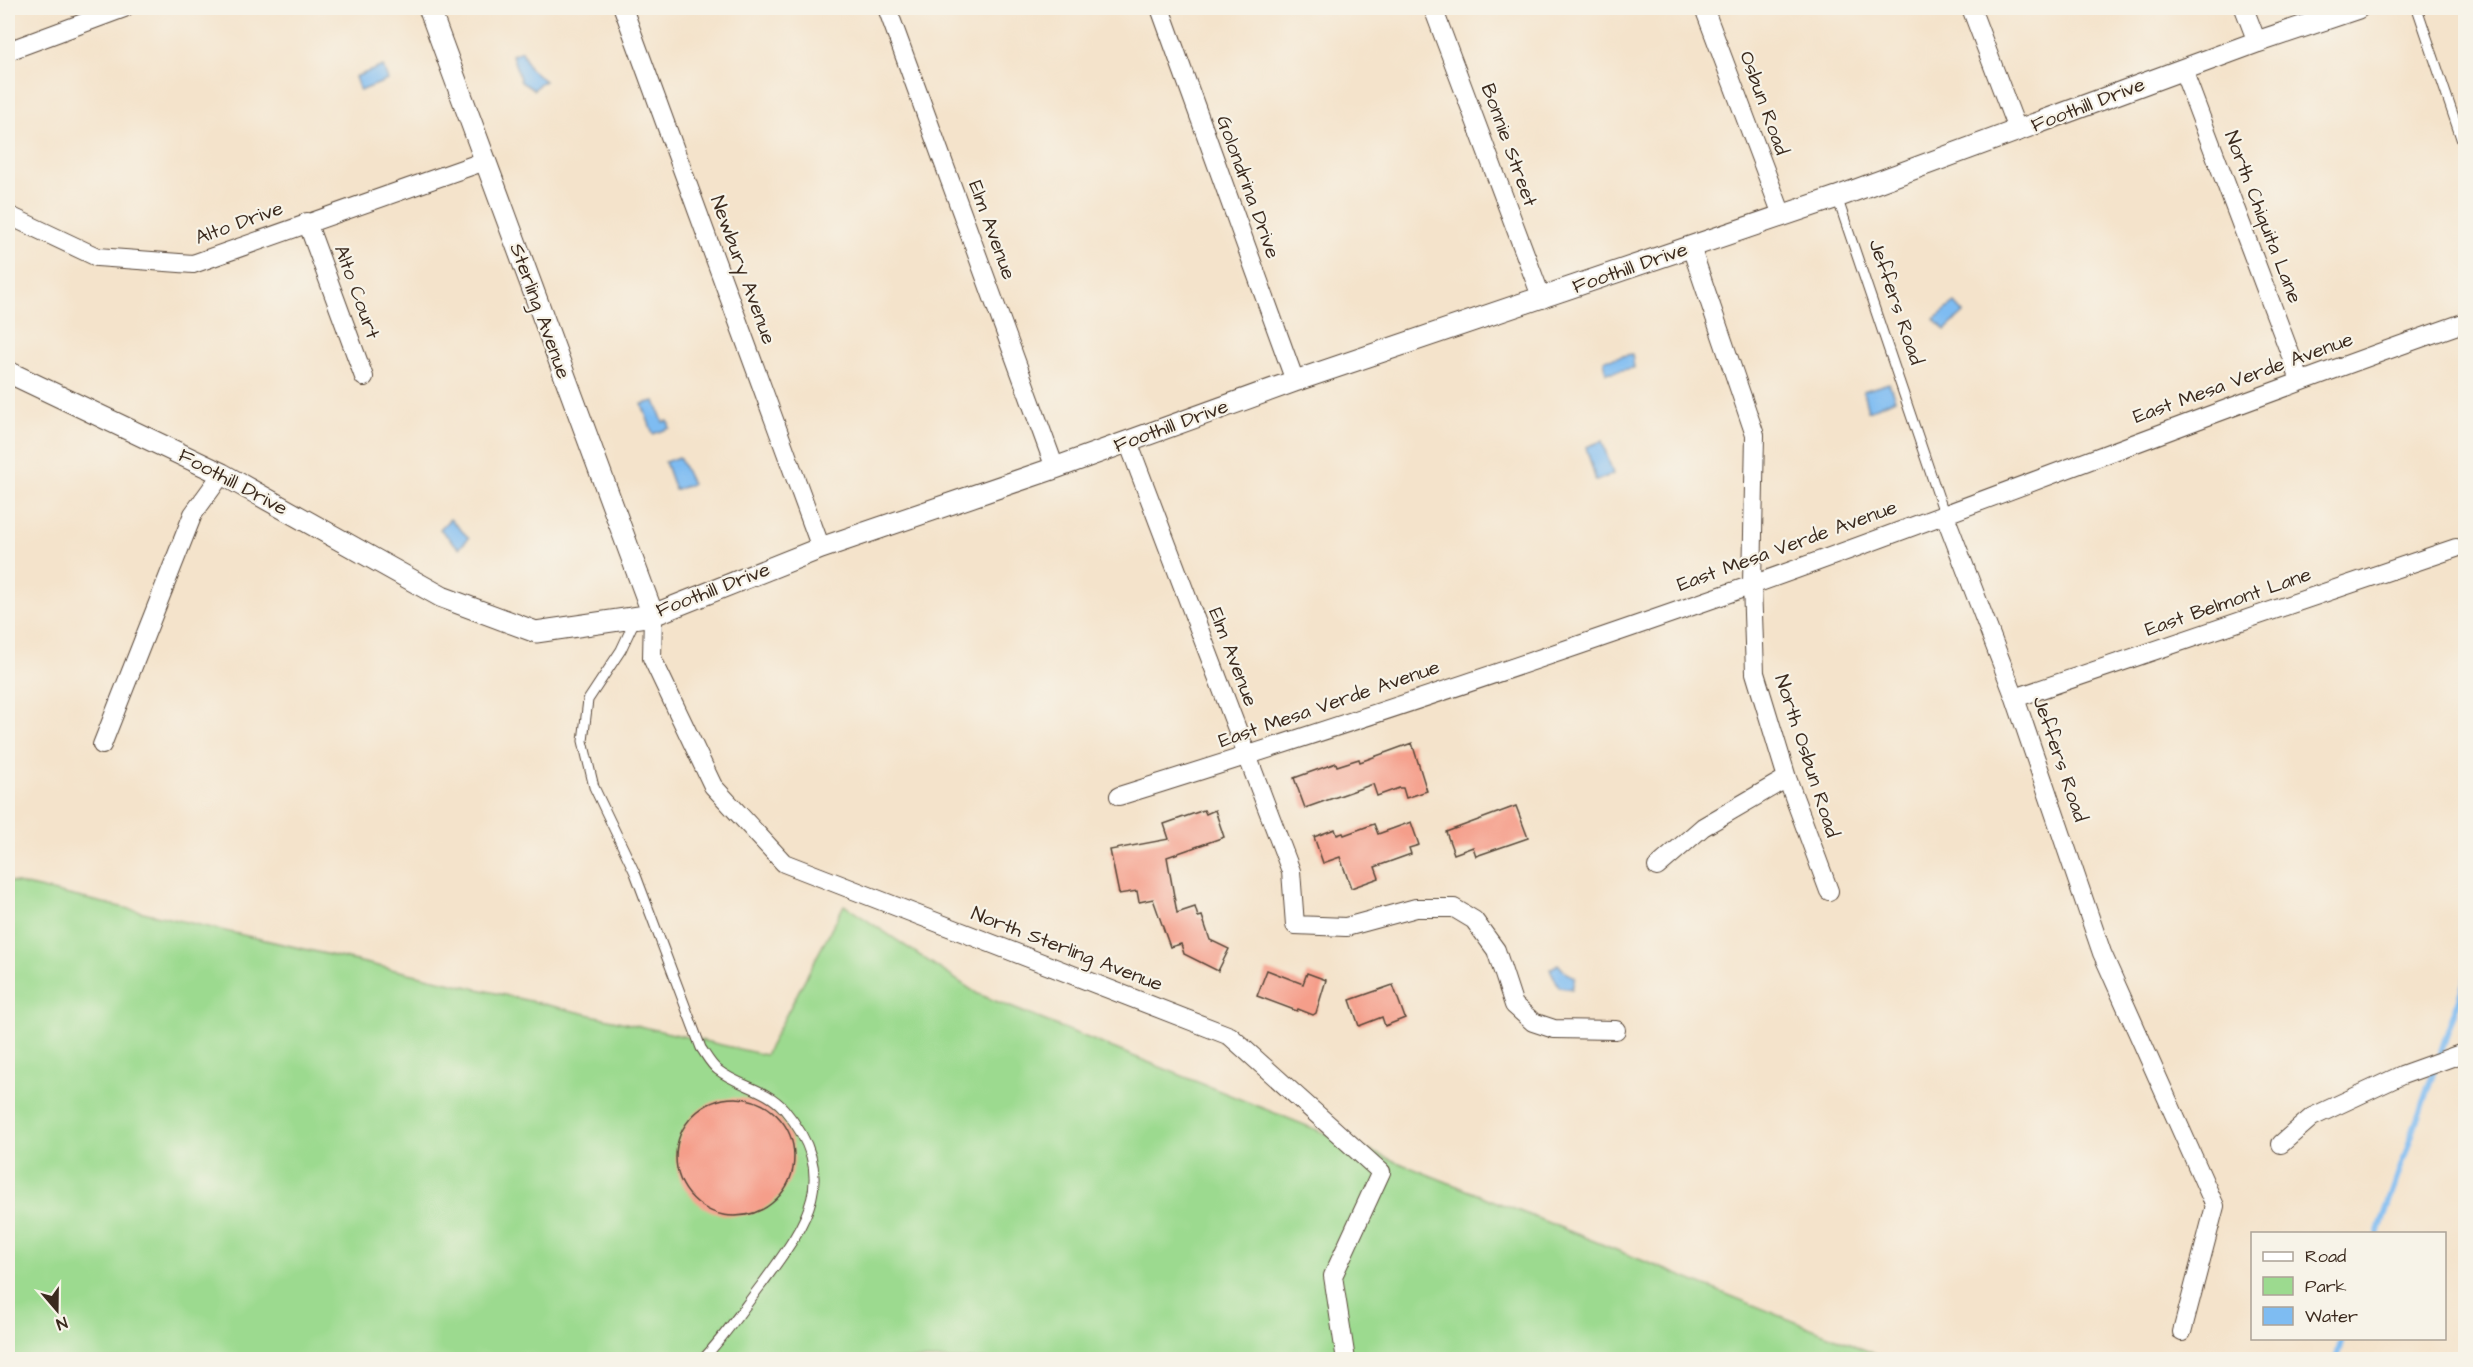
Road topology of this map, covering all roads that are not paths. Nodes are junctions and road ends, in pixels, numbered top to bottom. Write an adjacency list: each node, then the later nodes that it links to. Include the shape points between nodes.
1 (124, 8): 13 (street)
2 (429, 8): 17 (street, Sterling Avenue)
3 (622, 8): 33 (street, Newbury Avenue)
4 (887, 8): 30 (street, Elm Avenue)
5 (1160, 8): 28 (street, Golondrina Drive)
6 (1433, 8): 23 (street, Bonnie Street)
7 (1704, 8): 20 (street, Osbun Road)
8 (1971, 8): 15 (street)
9 (2244, 8): 12 (street)
10 (2358, 8): 12 (street, Foothill Drive)
11 (2417, 8): 16 (lane)
12 (2257, 42): 14 (street, Foothill Drive)
13 (8, 51)
14 (2183, 69): 15 (street, Foothill Drive); 27 (street, North Chiquita Lane)
15 (2018, 132): 18 (street, Foothill Drive)
16 (2464, 147)
17 (485, 161): 21 (street, Alto Drive); 36 (street, Sterling Avenue)
18 (1837, 197): 20 (street, Foothill Drive); 32 (lane, Jeffers Road)
19 (8, 215): 21 (street, Alto Drive, via 97,256 193,264)
20 (1782, 215): 22 (street, Foothill Drive)
21 (307, 222): 26 (street, Alto Court)
22 (1691, 247): 23 (street, Foothill Drive); 35 (street, North Osbun Road, via 1755,435)
23 (1542, 299): 28 (street, Foothill Drive)
24 (2466, 322): 27 (street, East Mesa Verde Avenue)
25 (8, 372): 31 (street, Foothill Drive)
26 (364, 377)
27 (2300, 380): 32 (street, East Mesa Verde Avenue)
28 (1295, 381): 29 (street, Foothill Drive)
29 (1128, 442): 30 (street, Foothill Drive); 39 (street, Elm Avenue)
30 (1055, 468): 33 (street, Foothill Drive)
31 (222, 474): 36 (street, Foothill Drive, via 442,597 536,632); 38 (street, via 193,514)
32 (1944, 513): 35 (street, East Mesa Verde Avenue); 37 (street, Jeffers Road)
33 (822, 548): 36 (street, Foothill Drive)
34 (2456, 548): 37 (street, East Belmont Lane)
35 (1752, 584): 39 (street, East Mesa Verde Avenue); 40 (street, North Osbun Road, via 1755,673)
36 (644, 616): 48 (lane, via 588,700 583,741 594,787 635,873 701,1048 717,1070 775,1100 784,1109 799,1130 814,1177 809,1213 734,1323); 49 (street, North Sterling Avenue, via 652,658 713,786 784,863 1230,1036 1381,1172 1334,1276)
37 (2015, 698): 47 (street, Jeffers Road, via 2102,953 2215,1206)
38 (102, 745)
39 (1246, 757): 41 (street, East Mesa Verde Avenue); 44 (street, Elm Avenue, via 1291,871 1295,925 1346,927 1416,908 1454,908 1474,920 1496,950 1514,1005 1533,1022 1554,1029)
40 (1787, 778): 42 (street, via 1703,827); 43 (street, North Osbun Road)
41 (1119, 796)
42 (1657, 867)
43 (1829, 891)
44 (1616, 1030)
45 (2463, 1053): 46 (street, via 2414,1070 2312,1117)
46 (2281, 1144)
47 (2182, 1332)
48 (702, 1359)
49 (1346, 1359)

